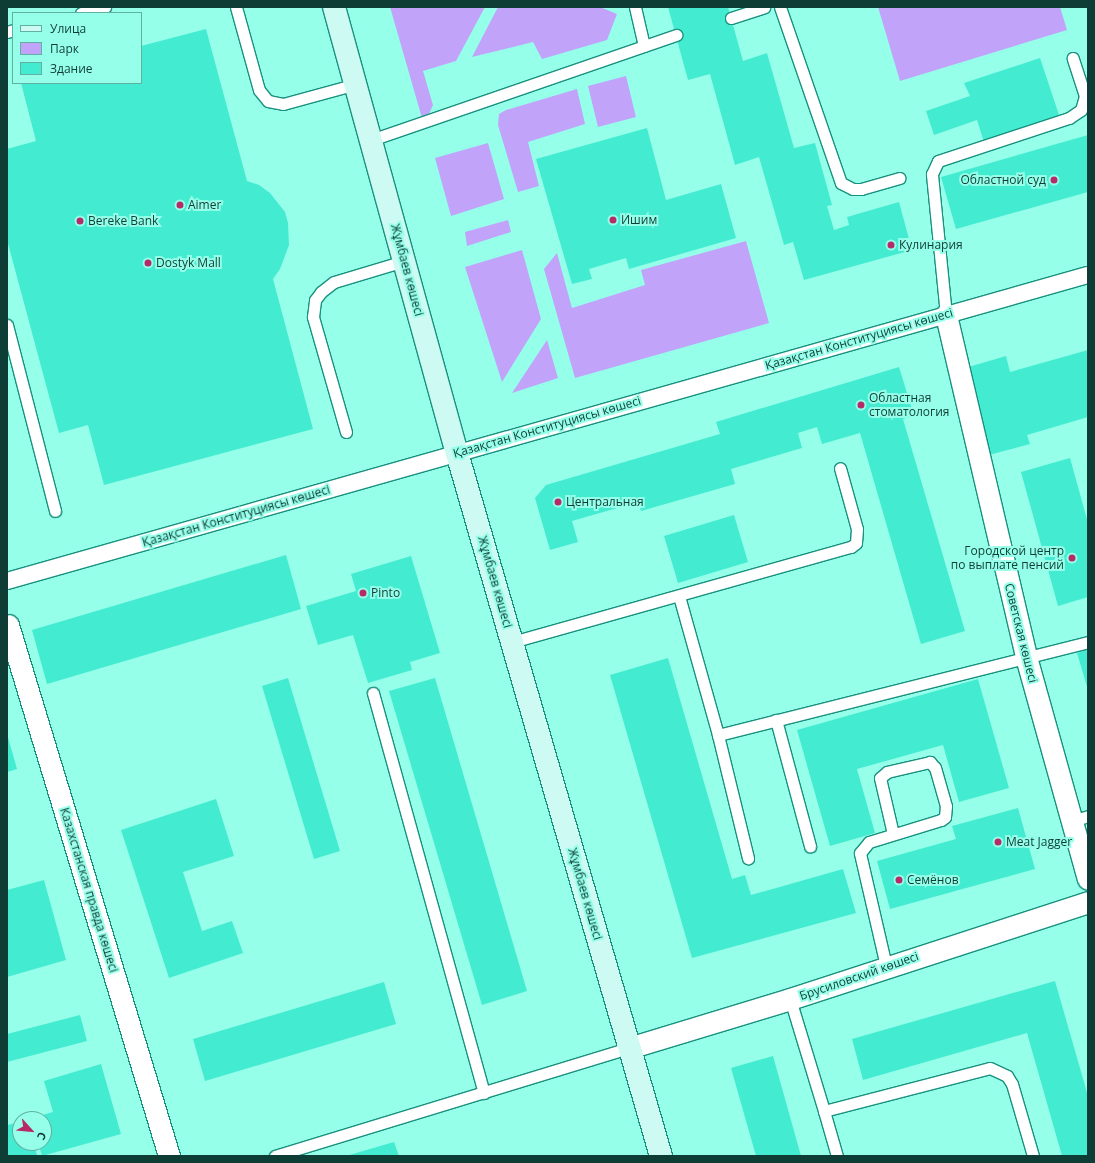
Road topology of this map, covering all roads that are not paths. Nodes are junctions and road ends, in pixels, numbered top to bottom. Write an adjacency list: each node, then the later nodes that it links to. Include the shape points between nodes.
1 (105, 7): 7 (lane)
2 (236, 7): 12 (lane, via 259,90 268,101 282,104)
3 (334, 7): 12 (main road, Жұмбаев көшесі)
4 (635, 7): 10 (lane)
5 (764, 7): 8 (lane)
6 (780, 7): 14 (lane, via 841,183 853,189 860,189)
7 (85, 12)
8 (731, 18)
9 (676, 35): 10 (lane)
10 (644, 46): 13 (lane)
11 (1073, 58): 17 (lane, via 1085,96 1081,110 1069,118 938,161 932,174 932,182)
12 (356, 84): 13 (main road, Жұмбаев көшесі)
13 (371, 140): 15 (main road, Жұмбаев көшесі)
14 (899, 178)
15 (404, 261): 19 (lane, via 334,282 321,292 316,300 313,317); 20 (main road, Жұмбаев көшесі)
16 (1088, 275): 17 (street, Қазақстан Конституциясы көшесі)
17 (946, 315): 20 (street, Қазақстан Конституциясы көшесі); 28 (street, Советская көшесі)
18 (7, 325): 22 (lane)
19 (346, 432)
20 (457, 453): 23 (street, Қазақстан Конституциясы көшесі); 26 (main road, Жұмбаев көшесі)
21 (840, 468): 24 (lane, via 857,529 856,543 851,548)
22 (55, 511)
23 (7, 581)
24 (679, 596): 26 (lane); 31 (lane)
25 (8, 625): 43 (street, Казахстанская правда көшесі)
26 (512, 642): 40 (main road, Жұмбаев көшесі)
27 (1088, 642): 28 (lane)
28 (1026, 657): 30 (lane); 32 (street, Советская көшесі)
29 (373, 693): 41 (lane)
30 (776, 720): 31 (lane); 34 (lane)
31 (718, 735): 35 (lane)
32 (1080, 818): 36 (street, Советская көшесі)
33 (893, 834): 33 (lane, via 945,817 946,806 935,768 930,762 887,772 880,778); 38 (lane, via 865,844 860,853)
34 (810, 846)
35 (748, 858)
36 (1088, 879)
37 (1088, 902): 38 (street, Брусиловский көшесі)
38 (886, 966): 39 (street, Брусиловский көшесі)
39 (790, 999): 40 (street, Брусиловский көшесі); 42 (lane)
40 (629, 1048): 41 (lane); 45 (main road, Жұмбаев көшесі)
41 (484, 1093): 44 (lane)
42 (824, 1112): 46 (lane); 47 (lane, via 990,1068 1007,1076 1012,1084)
43 (169, 1156)
44 (274, 1156)
45 (660, 1156)
46 (837, 1156)
47 (1033, 1156)

